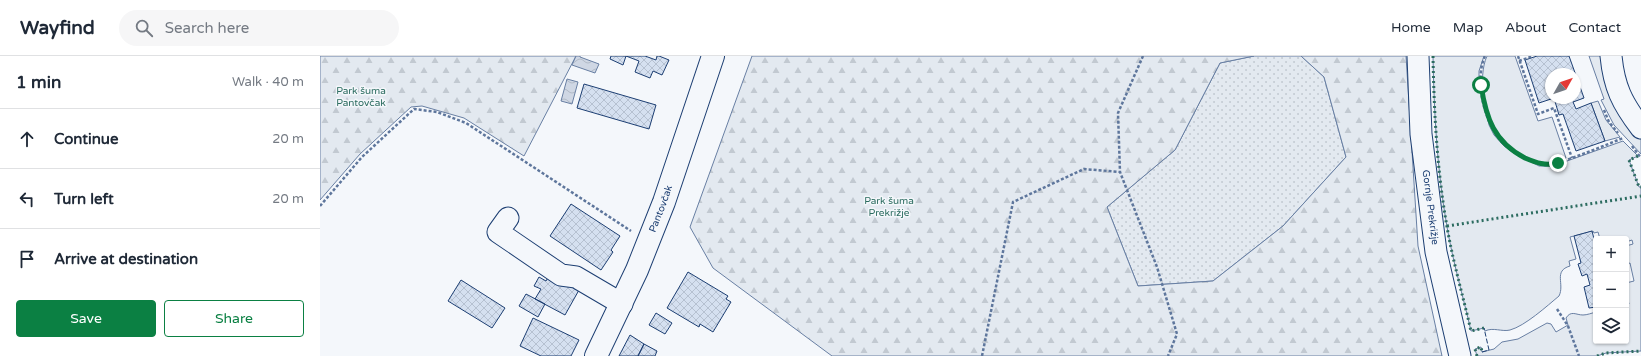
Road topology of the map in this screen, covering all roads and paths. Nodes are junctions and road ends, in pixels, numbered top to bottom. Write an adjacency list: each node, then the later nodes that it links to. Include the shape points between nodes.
1 (713, 56): 15 (main road, Pantovčak, via 664,202)
2 (1143, 56): 11 (path, via 1118,113)
3 (1418, 56): 20 (street, Gornje Prekrižje, via 1421,134 1436,252)
4 (1485, 56): 10 (path, via 1480,75 1483,99 1493,130 1501,141 1510,150 1547,166)
5 (1518, 56): 8 (path)
6 (1533, 56): 8 (path)
7 (1611, 56): 9 (street, via 1618,91 1633,117)
8 (1520, 61): 10 (path, via 1538,114 1554,108)
9 (1632, 133): 10 (path)
10 (1572, 158)
11 (1120, 172): 18 (path, via 1084,169 1013,202); 19 (path, via 1157,266 1177,334)
12 (320, 206): 14 (path, via 362,157 414,109 438,112 466,123)
13 (508, 218): 15 (street, via 498,232 561,275 576,276)
14 (635, 234)
15 (622, 304): 17 (main road, Pantovčak)
16 (1557, 309): 21 (path, via 1568,326)
17 (596, 356)
18 (982, 356)
19 (1168, 356)
20 (1460, 356)
21 (1579, 356)

